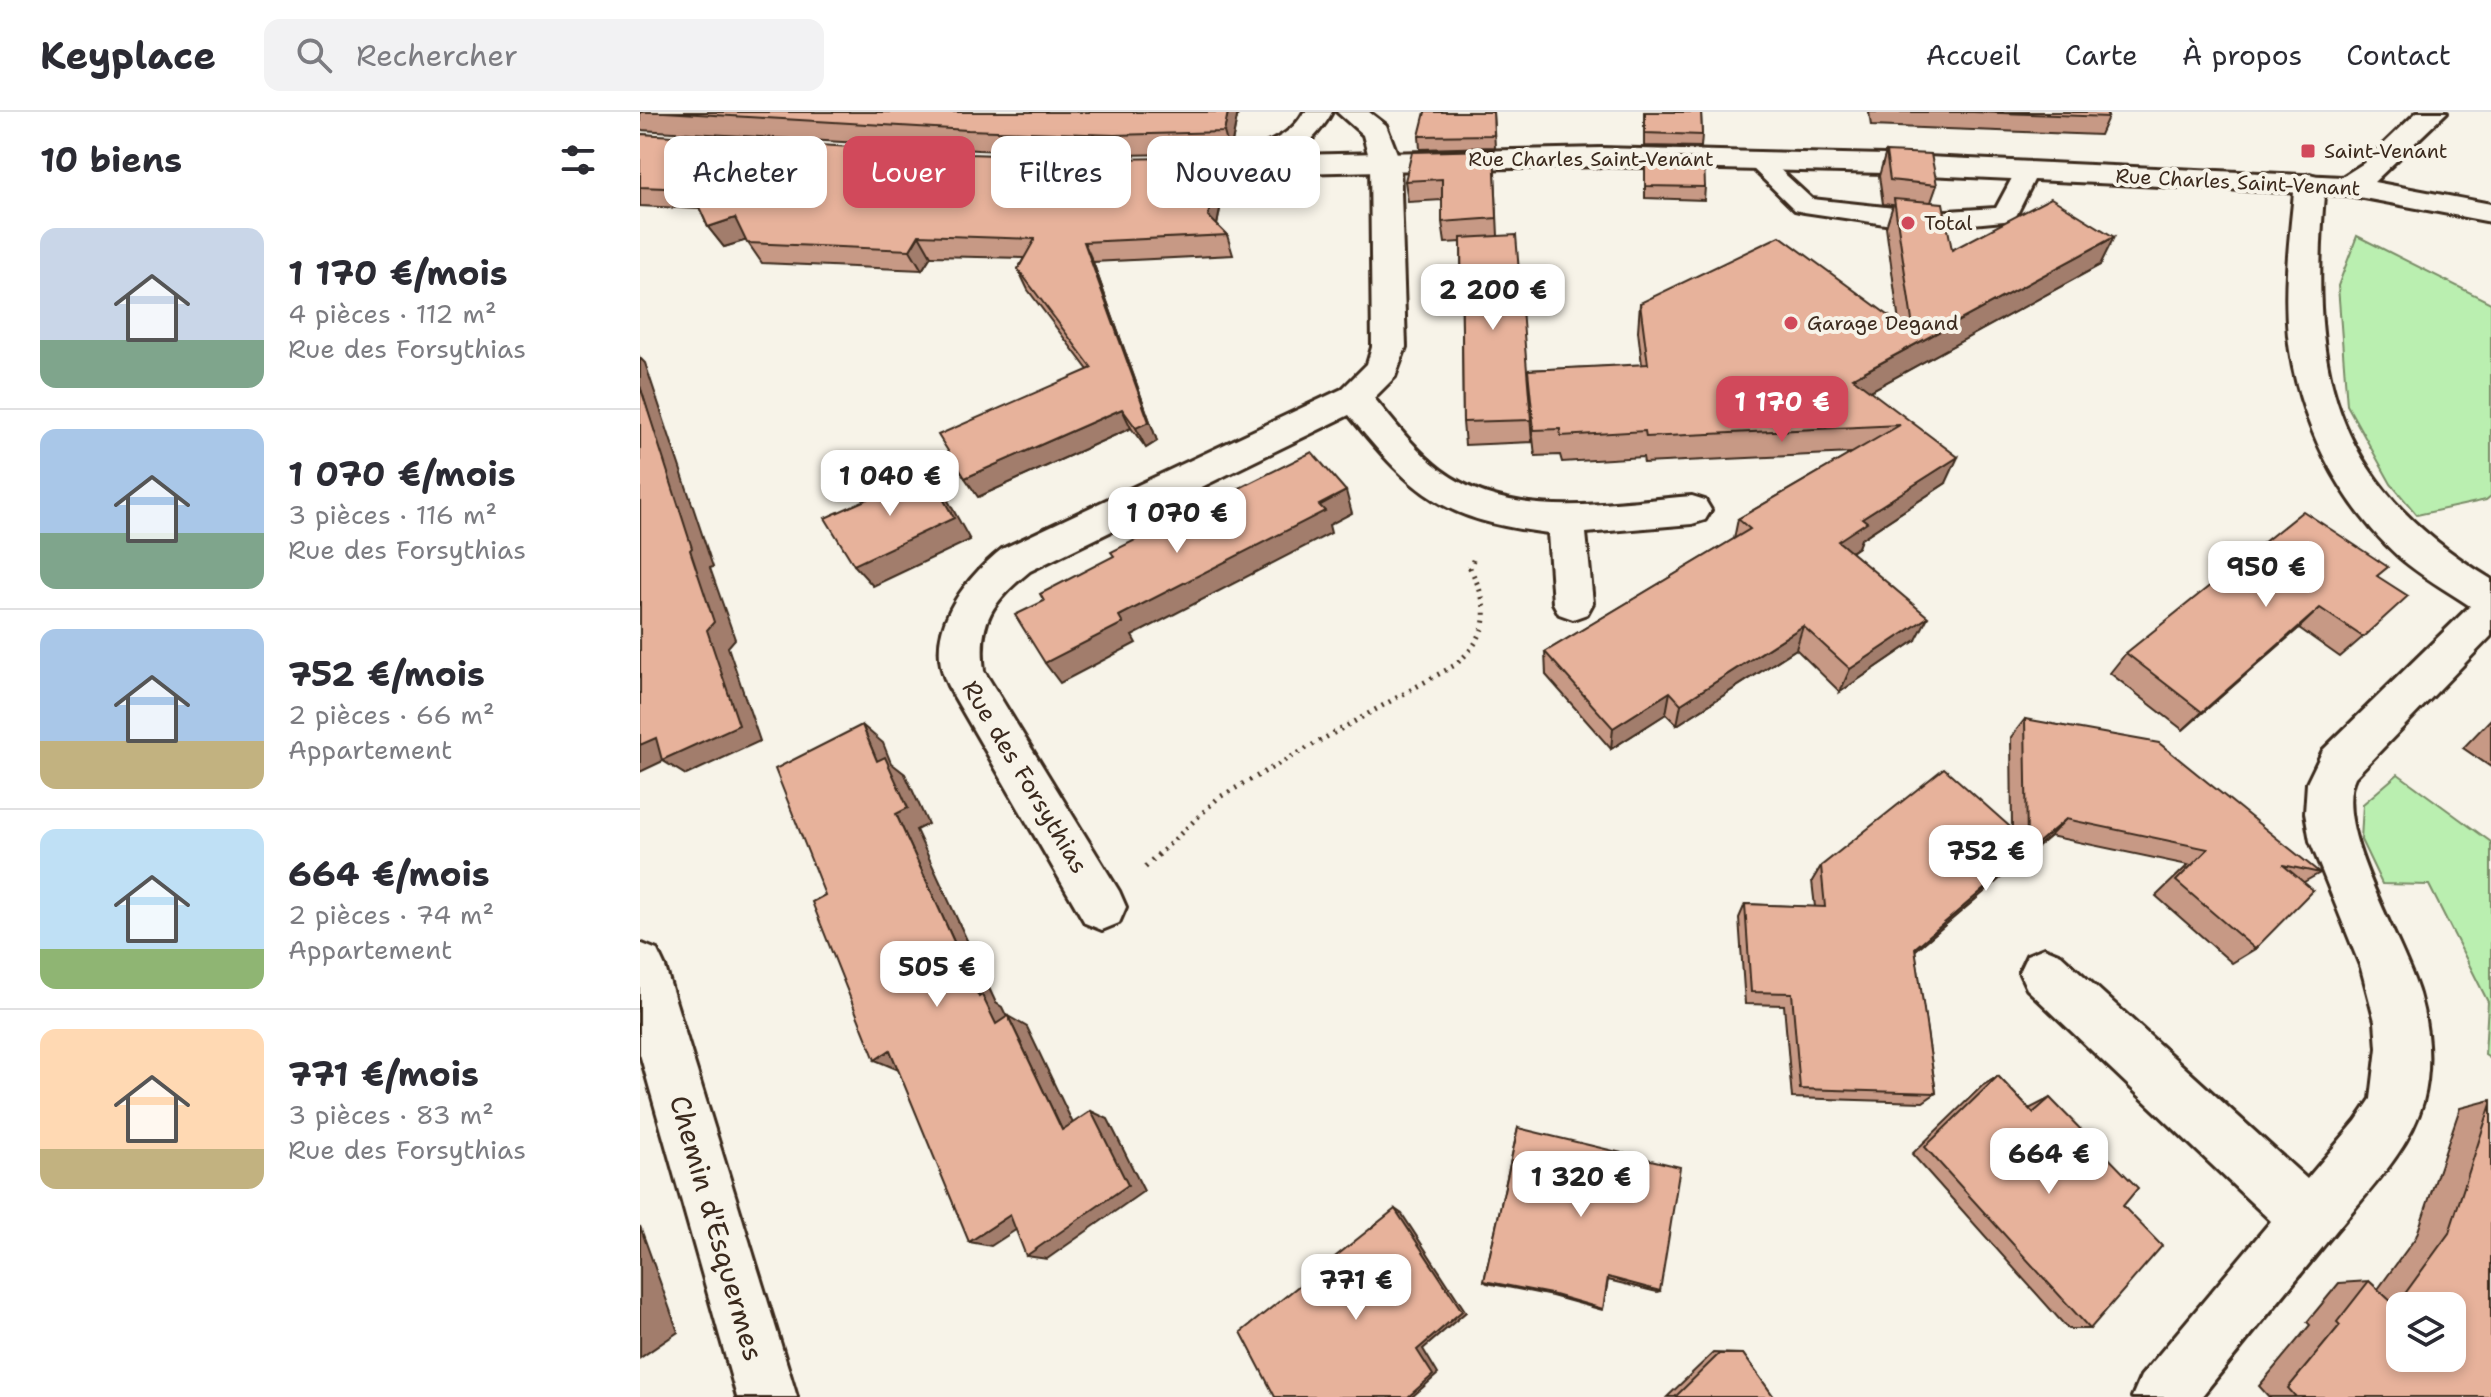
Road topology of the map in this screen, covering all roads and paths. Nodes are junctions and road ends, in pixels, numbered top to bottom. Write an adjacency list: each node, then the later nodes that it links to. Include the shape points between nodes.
1 (1318, 112): 4 (street)
2 (1351, 112): 6 (street, via 1376,131)
3 (2433, 112): 12 (street, via 2374,169)
4 (1300, 136)
5 (1756, 160): 6 (street, Rue Charles Saint-Venant); 10 (street, Rue Charles Saint-Venant); 10 (lane, via 1804,205 1916,219 2005,215)
6 (1385, 161): 7 (street, Rue Charles Saint-Venant); 14 (street, Rue des Forsythias, via 1389,347 1383,369)
7 (1320, 163)
8 (1137, 167): 9 (street, Rue Charles Saint-Venant)
9 (1147, 167)
10 (2027, 170): 11 (street, Rue Charles Saint-Venant)
11 (2310, 183): 12 (street, Rue Charles Saint-Venant); 18 (street, via 2305,333 2331,428 2379,512 2426,558)
12 (2348, 186): 13 (street, Rue Charles Saint-Venant)
13 (2491, 213)
14 (1354, 398): 15 (street, via 1416,470 1459,498); 21 (street, Rue des Forsythias, via 1016,560 991,579 963,622 963,674)
15 (1491, 509): 17 (street); 21 (path, via 1470,568 1484,593 1486,620 1474,651 1218,798)
16 (1692, 510): 17 (street)
17 (1566, 520): 19 (street)
18 (2491, 599)
19 (1573, 603)
20 (2491, 610): 24 (street, via 2339,764 2329,786 2333,841 2394,989 2403,1029 2402,1070 2396,1105 2375,1140)
21 (1102, 907)
22 (640, 967): 25 (street, Chemin d'Esquermes)
23 (2044, 972): 24 (street)
24 (2308, 1218): 26 (street)
25 (767, 1397)
26 (2162, 1397)

